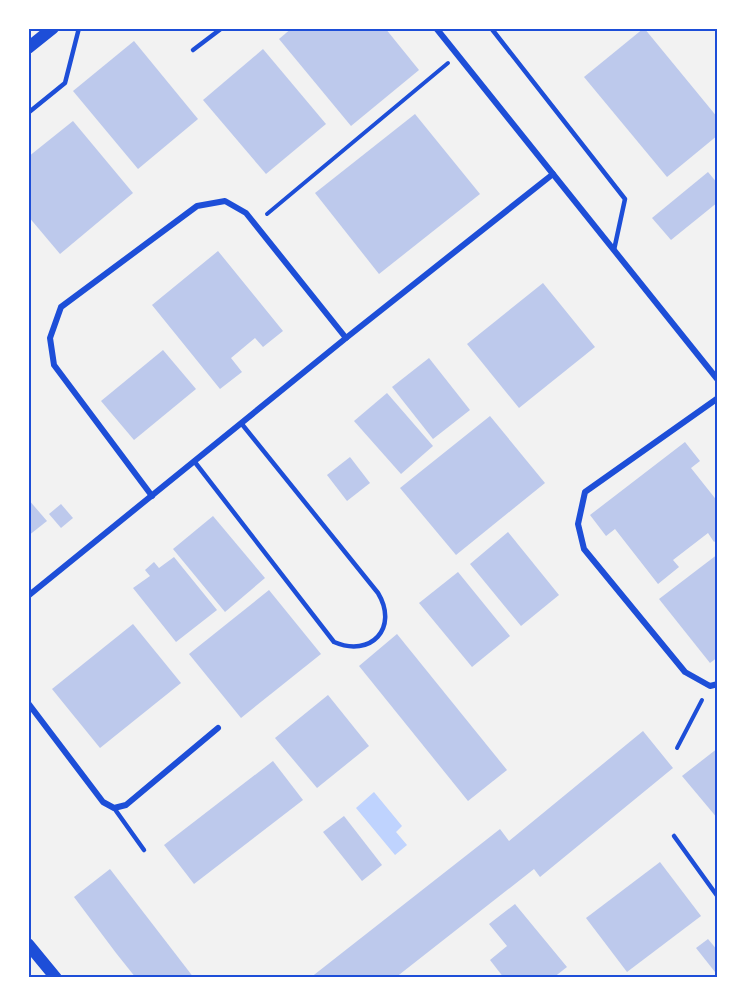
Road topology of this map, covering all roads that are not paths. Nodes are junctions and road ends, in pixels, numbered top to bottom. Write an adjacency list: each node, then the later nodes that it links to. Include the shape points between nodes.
1 (53, 28): 6 (main road)
2 (79, 28): 8 (lane, via 65,83)
3 (222, 28): 7 (lane)
4 (436, 28): 9 (street)
5 (491, 28): 10 (lane, via 625,199)
6 (28, 48)
7 (193, 50)
8 (28, 113)
9 (553, 174): 10 (street); 11 (street)
10 (614, 250): 12 (street)
11 (346, 338): 14 (street); 16 (street, via 256,224 225,201 197,206 61,307 50,338 54,365)
12 (717, 380)
13 (717, 398): 18 (street, via 585,492 579,524 584,549 685,672 710,686)
14 (241, 423): 15 (street); 15 (lane, via 378,593 387,618 373,642 360,648 334,642)
15 (194, 461): 16 (street)
16 (152, 496): 17 (street)
17 (28, 596)
18 (717, 684)
19 (28, 703): 21 (street, via 103,802)
20 (218, 728): 21 (street, via 126,805)
21 (114, 808): 23 (lane)
22 (674, 836): 24 (lane)
23 (144, 850)
24 (717, 897)
25 (28, 944): 26 (main road)
26 (56, 978)

